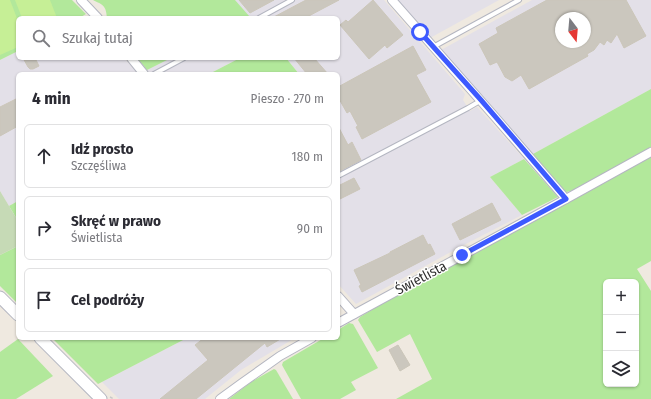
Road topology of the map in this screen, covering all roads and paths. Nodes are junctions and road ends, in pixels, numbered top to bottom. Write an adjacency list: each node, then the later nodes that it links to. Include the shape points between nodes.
1 (81, 0): 5 (street)
2 (292, 0): 6 (lane)
3 (392, 0): 7 (street)
4 (519, 0): 7 (lane)
5 (96, 16)
6 (262, 16)
7 (433, 48): 12 (street)
8 (133, 60): 10 (street)
9 (180, 60): 11 (lane)
10 (142, 72)
11 (158, 72)
12 (481, 100): 14 (lane); 15 (street)
13 (651, 152): 15 (street, Świetlista)
14 (340, 175)
15 (566, 199): 19 (street, Świetlista)
16 (0, 297): 18 (street)
17 (340, 298): 19 (street)
18 (16, 313)
19 (354, 314): 20 (street, Świetlista)
20 (340, 322)
21 (42, 340): 23 (street)
22 (308, 340): 24 (street, via 280,356)
23 (100, 399)
24 (220, 399)

